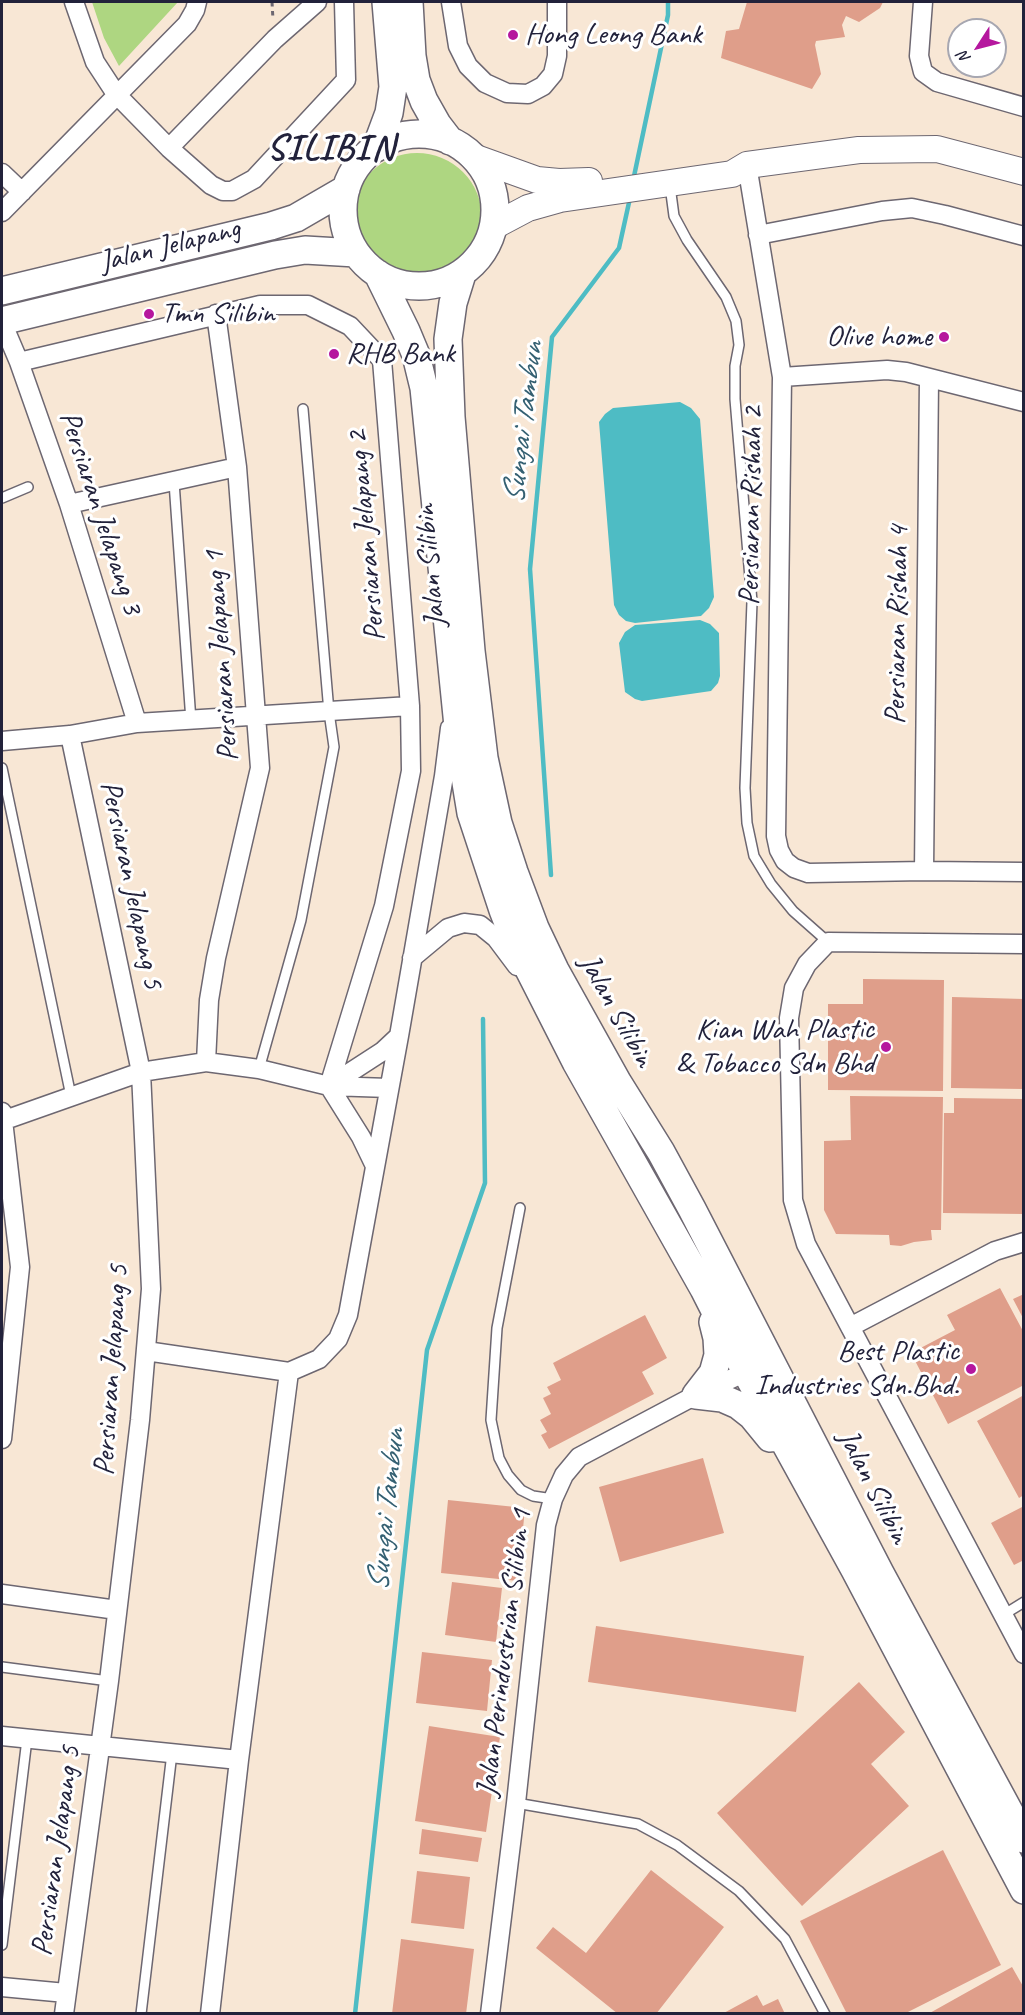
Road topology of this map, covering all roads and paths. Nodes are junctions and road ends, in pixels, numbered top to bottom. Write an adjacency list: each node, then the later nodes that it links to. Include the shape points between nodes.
1 (74, 2): 10 (street, via 95,62)
2 (197, 2): 10 (street, via 187,24)
3 (317, 2): 13 (street)
4 (344, 2): 13 (street, via 346,80 254,179 232,191 223,191)
5 (386, 2): 14 (main road, via 393,87)
6 (410, 2): 12 (main road, via 416,80 424,101)
7 (451, 2): 8 (street, via 458,46 468,66 485,83 507,93 528,94 543,86 553,74)
8 (557, 2)
9 (923, 2): 11 (street, via 919,56 922,72 937,82)
10 (116, 94): 13 (street); 22 (street)
11 (1023, 107)
12 (450, 141): 14 (main road, via 412,135); 15 (main road)
13 (168, 148)
14 (376, 148): 20 (main road, via 358,166)
15 (473, 157): 21 (main road, via 515,174); 24 (main road, via 492,188)
16 (747, 165): 17 (main road, via 859,150 906,148 937,149); 19 (main road, via 730,161); 25 (street, Persiaran Rishah 2)
17 (1023, 171)
18 (2, 173): 22 (street)
19 (662, 180): 21 (main road); 54 (lane, via 687,240 726,297 740,345 735,366 735,399 752,602 745,788 749,834 754,856 771,884 793,911)
20 (346, 189): 27 (main road, via 344,222); 30 (main road, Jalan Jelapang, via 296,218 271,226)
21 (581, 189): 24 (main road, via 528,208)
22 (22, 192): 23 (street)
23 (2, 212)
24 (494, 226): 28 (main road, via 483,253)
25 (758, 235): 26 (street, via 912,208); 34 (street, Persiaran Rishah 2)
26 (1023, 236)
27 (356, 253): 29 (main road); 32 (main road, Jalan Jelapang, via 305,250 275,255)
28 (462, 273): 29 (main road, via 446,282 423,286 399,284); 68 (main road, Jalan Silibin, via 448,339 449,394 471,651 484,758 498,823 535,928 555,970)
29 (378, 274): 43 (main road, Jalan Silibin, via 410,339 424,388)
30 (2, 291)
31 (216, 314): 33 (street, Persiaran Jelapang 2); 38 (street, Persiaran Jelapang 1); 44 (street, Persiaran Jelapang 2, via 260,304 308,305 350,326 382,360)
32 (2, 321): 33 (street, Persiaran Jelapang 3)
33 (19, 362): 42 (street, Persiaran Jelapang 3)
34 (782, 377): 35 (street, via 887,370); 52 (street, Persiaran Rishah 2, via 776,836 779,850 785,861 808,873)
35 (929, 379): 36 (street); 52 (street, Persiaran Rishah 4)
36 (1023, 402)
37 (303, 409): 45 (lane)
38 (237, 467): 39 (street); 46 (street, Persiaran Jelapang 1)
39 (174, 482): 42 (street); 47 (lane)
40 (28, 487): 41 (lane)
41 (2, 498)
42 (69, 504): 48 (street, Persiaran Jelapang 3)
43 (454, 697): 56 (street, Jalan Silibin); 57 (main road, Jalan Silibin, via 471,813 503,910)
44 (410, 706): 45 (street); 62 (street, Persiaran Jelapang 2, via 411,771 384,906)
45 (329, 712): 46 (street); 60 (lane, via 334,747 301,920)
46 (256, 716): 47 (street); 59 (street, Persiaran Jelapang 1, via 260,768 216,958)
47 (191, 721): 48 (street)
48 (137, 723): 49 (street)
49 (70, 735): 50 (street); 61 (street, Persiaran Jelapang 5)
50 (2, 741)
51 (2, 768): 64 (lane)
52 (924, 871): 53 (street)
53 (1023, 872)
54 (828, 942): 55 (street); 71 (street, via 807,964 794,988 789,1018 794,1200 806,1244)
55 (1023, 944)
56 (412, 958): 57 (street, via 448,928 464,923 480,925); 58 (street, Jalan Silibin)
57 (538, 988): 70 (main road, Jalan Silibin)
58 (399, 1036): 62 (street); 63 (street, Jalan Silibin)
59 (206, 1062): 60 (street); 61 (street)
60 (259, 1069): 62 (street)
61 (141, 1072): 64 (street); 72 (street, Persiaran Jelapang 5, via 151,1289)
62 (329, 1086): 63 (street); 66 (street)
63 (389, 1088): 66 (street, Jalan Silibin)
64 (71, 1096): 65 (street)
65 (2, 1118): 76 (street, via 20,1267)
66 (375, 1166): 73 (street, Jalan Silibin, via 348,1315 338,1340 319,1359)
67 (520, 1208): 78 (lane, via 497,1328 490,1419 499,1458 508,1475 521,1490)
68 (692, 1209): 74 (main road, via 710,1269 753,1348 754,1362); 77 (main road, Jalan Silibin)
69 (1023, 1242): 71 (street, via 994,1251)
70 (704, 1289): 74 (main road, Jalan Silibin); 75 (main road, via 718,1355 713,1373)
71 (850, 1327): 82 (street)
72 (146, 1351): 73 (street); 81 (street, Persiaran Jelapang 5)
73 (289, 1372): 90 (street)
74 (746, 1372): 75 (street, Jalan Perindustrian Silibin 1); 77 (main road, Jalan Silibin)
75 (696, 1395): 77 (main road, via 722,1398 738,1405); 78 (street, Jalan Perindustrian Silibin 1, via 579,1456)
76 (2, 1439)
77 (828, 1496): 92 (main road, Jalan Silibin, via 886,1584); 93 (main road, Jalan Silibin)
78 (552, 1499): 91 (street, Jalan Perindustrian Silibin 1)
79 (2, 1594): 81 (street)
80 (1023, 1602): 82 (lane)
81 (117, 1610): 85 (street, Persiaran Jelapang 5)
82 (1003, 1615): 83 (street)
83 (1023, 1654)
84 (2, 1667): 85 (lane)
85 (109, 1682): 88 (street, Persiaran Jelapang 5)
86 (2, 1736): 87 (street)
87 (27, 1738): 88 (street); 94 (lane)
88 (101, 1746): 89 (street); 96 (street, Persiaran Jelapang 5)
89 (172, 1753): 90 (street); 98 (lane)
90 (239, 1760): 99 (street)
91 (516, 1803): 100 (street, Jalan Perindustrian Silibin 1); 101 (lane, via 638,1824 677,1845 739,1891 785,1939)
92 (1023, 1839)
93 (1023, 1890)
94 (2, 1945)
95 (2, 1987): 96 (street)
96 (66, 1993): 97 (street, Persiaran Jelapang 5)
97 (64, 2013)
98 (141, 2013)
99 (210, 2013)
100 (490, 2013)
101 (825, 2013)

